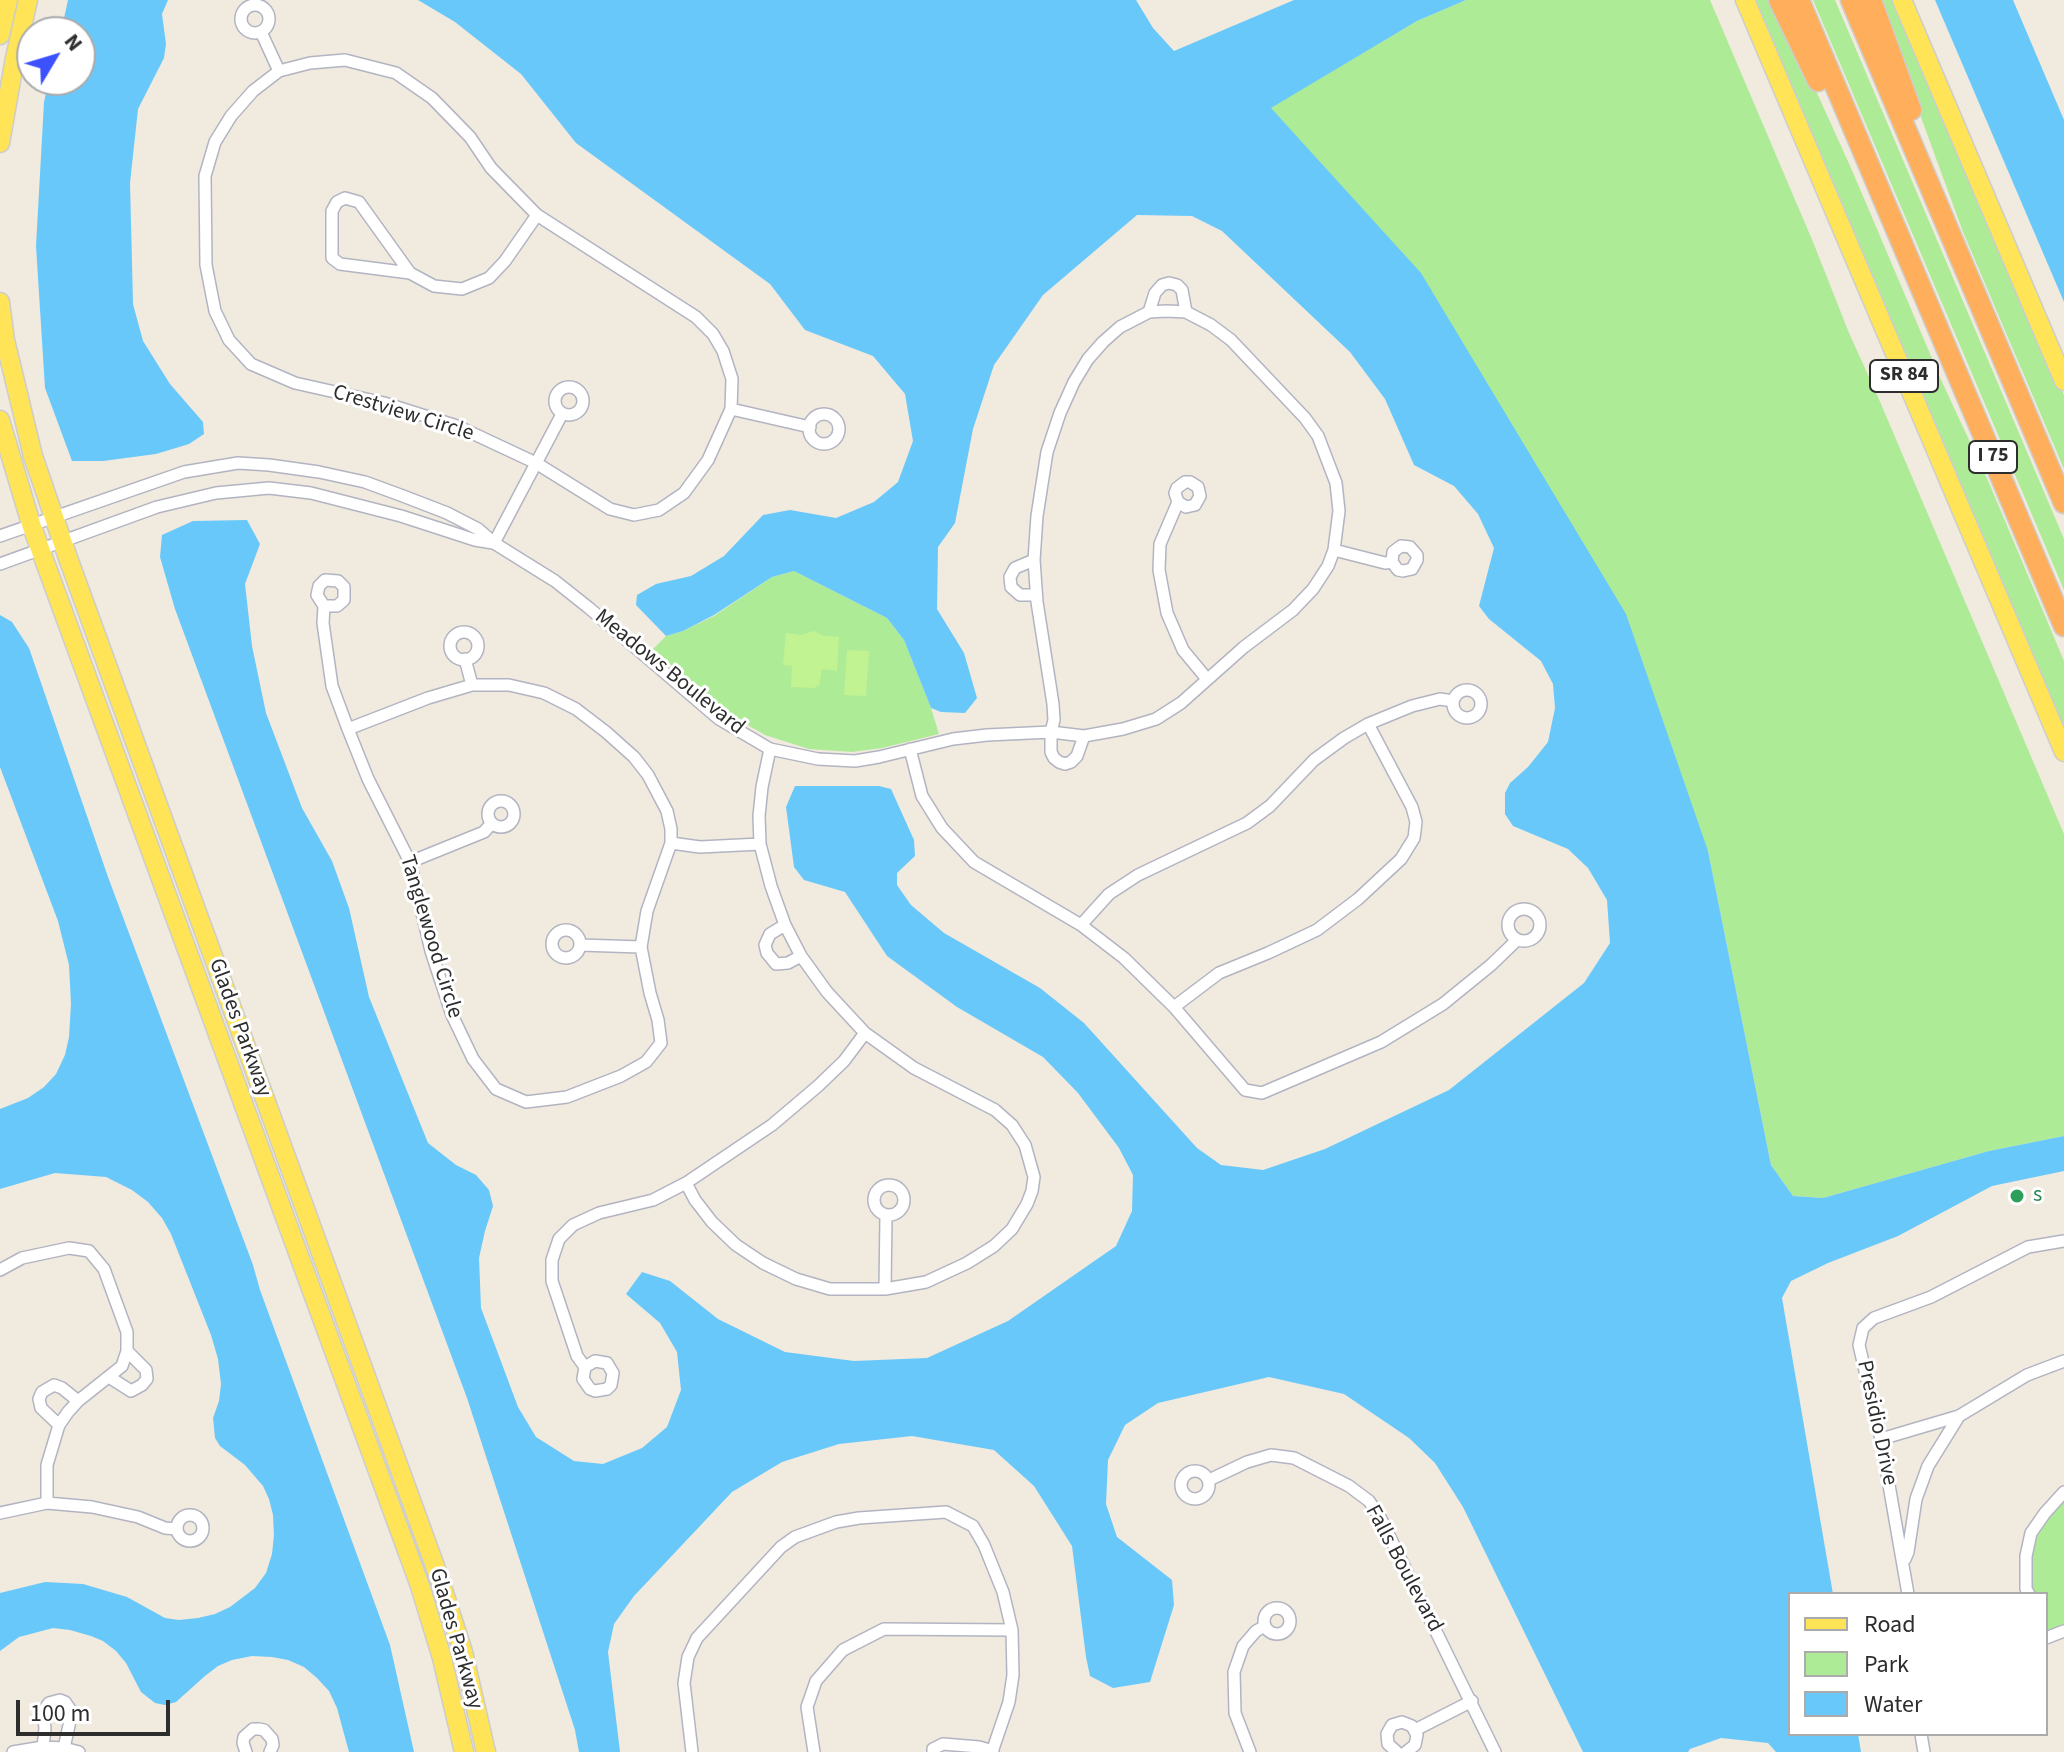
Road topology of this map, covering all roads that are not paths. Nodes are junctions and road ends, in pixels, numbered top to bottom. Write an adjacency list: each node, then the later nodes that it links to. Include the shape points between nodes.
1 (8, 0): 10 (main road)
2 (28, 0): 12 (main road)
3 (1745, 0): 55 (main road, SR 84)
4 (1779, 0): 16 (highway)
5 (1799, 0): 16 (highway, I 75)
6 (1851, 0): 13 (highway, I 75)
7 (1871, 0): 13 (highway, via 1919,133)
8 (1902, 0): 20 (main road)
9 (261, 32): 11 (street)
10 (0, 35)
11 (279, 71): 14 (street, Crestview Circle, via 345,60 396,73 432,98); 25 (street, Crestview Circle, via 231,116 215,142 205,176 206,265 215,311 229,340 251,364 295,383 457,426)
12 (0, 143)
13 (1924, 172): 31 (highway, I 75)
14 (537, 215): 15 (street, via 489,278 462,289 434,286); 21 (street, Crestview Circle, via 696,317 713,334 732,379)
15 (410, 273): 15 (street, via 340,264 332,258 332,211 337,202 359,202)
16 (1921, 289): 44 (highway, I 75)
17 (0, 302): 32 (main road, Glades Parkway, via 29,441)
18 (1149, 312): 19 (street); 19 (street, via 1155,293 1169,283 1182,290); 39 (street, via 1103,342 1074,382 1047,452)
19 (1186, 312): 38 (street, Meadows Boulevard, via 1231,340 1318,436 1336,483)
20 (2064, 381)
21 (731, 409): 24 (street); 25 (street, Crestview Circle, via 708,460 684,493 659,510 634,515 610,509)
22 (562, 414): 25 (street)
23 (0, 420): 33 (main road, Glades Parkway)
24 (810, 427)
25 (536, 463): 36 (street)
26 (269, 465): 27 (street, Meadows Boulevard); 28 (street); 36 (street, Meadows Boulevard, via 365,482 447,513)
27 (211, 467): 29 (street, via 218,473); 32 (street, Meadows Boulevard)
28 (269, 488): 29 (street, Meadows Boulevard); 36 (street, Meadows Boulevard, via 311,493)
29 (216, 493): 35 (street, Meadows Boulevard, via 157,507)
30 (1178, 502): 46 (street, via 1160,544 1159,570 1167,613 1183,650)
31 (2064, 503)
32 (53, 517): 33 (street, Meadows Boulevard); 35 (main road, Glades Parkway)
33 (31, 524): 34 (street, Meadows Boulevard); 37 (main road, Glades Parkway)
34 (0, 536)
35 (62, 541): 37 (street, Meadows Boulevard); 102 (main road, Glades Parkway, via 439,1577)
36 (494, 543): 53 (street, Meadows Boulevard, via 555,581 719,719)
37 (41, 549): 41 (street, Meadows Boulevard); 101 (main road, Glades Parkway, via 420,1586)
38 (1334, 550): 40 (street); 46 (street, Meadows Boulevard, via 1313,589 1293,610)
39 (1034, 560): 42 (street); 42 (street, via 1015,568 1010,577 1020,595)
40 (1392, 562)
41 (0, 564)
42 (1036, 595): 51 (street, via 1053,704)
43 (324, 606): 50 (street, Tanglewood Circle, via 332,686)
44 (2064, 626)
45 (465, 659): 47 (street)
46 (1207, 679): 52 (street, Meadows Boulevard, via 1156,719)
47 (472, 685): 50 (street); 57 (street, via 509,685 544,693 606,732 648,775 667,811)
48 (1453, 701): 49 (street, via 1412,706)
49 (1368, 724): 61 (street, via 1314,760 1247,823 1138,875 1109,894); 66 (street, via 1416,822 1414,838 1401,859 1317,930 1219,973)
50 (348, 729): 59 (street, Tanglewood Circle)
51 (1051, 732): 52 (street, Meadows Boulevard); 52 (street, via 1051,752 1065,764 1077,756); 54 (street, Meadows Boulevard, via 965,738)
52 (1084, 736)
53 (770, 749): 54 (street, Meadows Boulevard, via 855,761); 58 (street)
54 (910, 749): 61 (street, via 922,796 942,828 974,862)
55 (2064, 752)
56 (492, 823): 59 (street, via 484,832)
57 (671, 843): 58 (street); 64 (street, Tanglewood Circle, via 647,911)
58 (760, 844): 60 (street)
59 (410, 862): 64 (street, Tanglewood Circle, via 431,951 473,1059 496,1089 526,1102 567,1097 621,1076 646,1062 661,1043)
60 (785, 925): 65 (street); 65 (street, via 770,934 767,953 776,964)
61 (1081, 925): 66 (street)
62 (1517, 940): 66 (street, via 1443,1004 1381,1042 1262,1093 1245,1090)
63 (580, 945): 64 (street)
64 (641, 947)
65 (801, 956): 67 (street)
66 (1174, 1007)
67 (865, 1033): 68 (street, via 844,1061 772,1125); 72 (street, via 914,1068 995,1110 1025,1145 1034,1177 1027,1204 994,1246 926,1282)
68 (686, 1183): 72 (street, via 712,1222 763,1263 830,1289); 75 (street, via 653,1200 599,1213 573,1225 559,1239 552,1281)
69 (886, 1215): 72 (street)
70 (2064, 1241): 80 (street, Presidio Drive, via 2028,1247 1931,1297 1874,1318 1863,1328 1859,1345)
71 (0, 1270): 73 (street, via 53,1251 89,1251 104,1269 127,1332)
72 (885, 1289)
73 (127, 1351): 76 (street, via 122,1366); 76 (street, via 146,1370 147,1379 131,1391)
74 (2064, 1361): 78 (street, via 2027,1375)
75 (585, 1367)
76 (109, 1377): 77 (street)
77 (78, 1401): 79 (street); 79 (street, via 54,1385 42,1392 41,1408)
78 (1959, 1416): 80 (street); 83 (street, via 1928,1466)
79 (59, 1425): 84 (street, via 47,1465)
80 (1881, 1439): 85 (street, Presidio Drive)
81 (1209, 1480): 93 (street, Falls Boulevard, via 1271,1455 1294,1458 1369,1501)
82 (2064, 1492): 90 (street, via 2031,1533)
83 (1916, 1499): 85 (street); 88 (street)
84 (47, 1503): 86 (street); 87 (street, via 92,1507)
85 (1894, 1508): 88 (street, Presidio Drive)
86 (0, 1513)
87 (177, 1529)
88 (1904, 1563): 89 (street, Presidio Drive)
89 (1908, 1592)
90 (2028, 1592)
91 (1265, 1626): 107 (street, via 1243,1646 1234,1672 1235,1713)
92 (1012, 1630): 103 (street, via 984,1545 962,1518 946,1512 859,1518 795,1537 767,1560 697,1638 684,1683); 104 (street, via 884,1629 843,1650 816,1681 807,1707); 106 (street, via 1009,1702)
93 (1472, 1701): 94 (street); 110 (street, Falls Boulevard)
94 (1415, 1730): 108 (street, via 1402,1722 1392,1725 1386,1739); 109 (street, via 1415,1745)
95 (43, 1747): 96 (street); 96 (street, via 43,1711 60,1700 72,1712); 97 (street)
96 (64, 1748): 98 (street)
97 (13, 1752)
98 (79, 1752)
99 (246, 1752): 100 (street, via 244,1737 259,1729 272,1739)
100 (270, 1752)
101 (464, 1752)
102 (486, 1752)
103 (692, 1752)
104 (814, 1752)
105 (933, 1752): 106 (street, via 943,1744)
106 (992, 1752)
107 (1250, 1752)
108 (1397, 1752)
109 (1406, 1752)
110 (1495, 1752)

